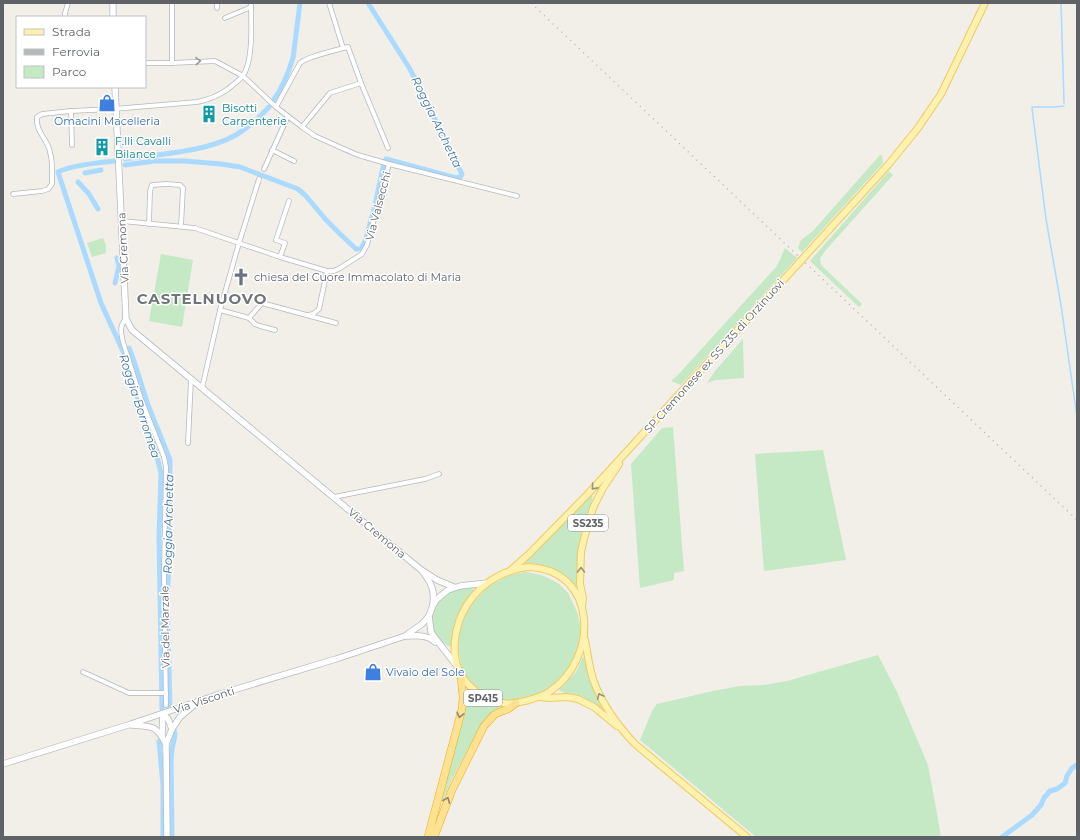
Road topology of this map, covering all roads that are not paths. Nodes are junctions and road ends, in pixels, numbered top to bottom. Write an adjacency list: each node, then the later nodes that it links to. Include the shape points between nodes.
1 (68, 3): 7 (street)
2 (112, 3): 8 (street)
3 (172, 3): 12 (street)
4 (329, 3): 10 (street)
5 (985, 3): 46 (main road, SP Cremonese ex SS 235 di Orzinuovi, bridge, via 941,94 904,147)
6 (251, 5): 9 (street); 13 (street, via 250,49)
7 (65, 16)
8 (113, 16)
9 (225, 18)
10 (343, 48): 14 (street, via 348,47); 16 (street, via 302,61)
11 (146, 63): 12 (street)
12 (172, 63): 13 (street, one-way to 13, via 216,61)
13 (243, 76): 16 (street); 17 (street, via 221,94 206,100)
14 (361, 83): 20 (street, via 330,93); 22 (street)
15 (115, 88): 17 (street, Via Cremona)
16 (276, 107): 19 (street)
17 (116, 109): 18 (street); 31 (street, Via Cremona)
18 (71, 111): 21 (street); 28 (street, via 42,114 37,117 36,123 50,152 51,186 42,191)
19 (288, 116): 20 (street); 23 (street)
20 (302, 127): 25 (street, via 315,136 358,155)
21 (72, 146)
22 (388, 148)
23 (272, 150): 24 (street); 26 (street)
24 (294, 161)
25 (386, 163): 29 (street); 36 (street, Via Valsecchi, via 367,245 362,254 340,268)
26 (264, 170)
27 (259, 179): 34 (street)
28 (13, 194)
29 (517, 196)
30 (289, 201): 35 (street, via 276,240 285,243)
31 (122, 221): 32 (street); 40 (street, Via Cremona)
32 (149, 224): 33 (street); 33 (street, via 152,185 166,184 180,185 183,188)
33 (180, 226): 34 (street, via 195,228)
34 (239, 243): 35 (street); 37 (street)
35 (280, 257): 36 (street)
36 (327, 271): 38 (street, via 319,309)
37 (220, 310): 39 (street); 44 (street)
38 (307, 316): 39 (street, via 262,303); 41 (street)
39 (249, 318): 42 (street, via 255,324)
40 (126, 319): 43 (street, Via Cremona, via 132,330); 62 (street, Via del Marzale, via 122,323 123,342 166,466)
41 (336, 323)
42 (275, 330)
43 (191, 379): 44 (street, Via Cremona); 45 (street)
44 (202, 388): 48 (street, Via Cremona)
45 (188, 443)
46 (630, 448): 50 (main road, SS235, one-way to 50, via 587,495); 54 (main road, SS235, one-way to 46, via 581,552 588,522 603,488)
47 (439, 474): 48 (street, Via Cremona)
48 (334, 497): 49 (street, Via Cremona)
49 (420, 568): 52 (street, Via Cremona, via 437,580); 53 (street, Via Cremona, via 432,586)
50 (511, 570): 51 (main road, SP415); 54 (main road, SP415, via 536,567 552,572 574,590)
51 (487, 583): 52 (street); 59 (main road, SP415, via 470,600 462,613 454,648)
52 (454, 587): 53 (street, via 443,593)
53 (433, 605): 55 (street)
54 (582, 609): 57 (main road, SP415)
55 (429, 616): 56 (street); 58 (street, via 431,632)
56 (405, 636): 58 (street, via 426,637); 64 (street, Via Visconti)
57 (584, 636): 63 (main road, SP415, via 572,670); 70 (main road, SP415, one-way to 57, via 600,697 594,682)
58 (443, 648): 59 (street)
59 (457, 667): 61 (main road, SP415)
60 (83, 672): 62 (street, via 129,693)
61 (461, 676): 65 (main road, SP415, via 482,697 503,704); 75 (highway, SP415, one-way to 75, via 462,710)
62 (166, 693): 66 (street, Via del Marzale)
63 (540, 697): 65 (main road, SP415); 70 (main road, SP415, via 578,699 594,707)
64 (196, 702): 67 (street, Via Visconti); 69 (street)
65 (516, 703): 76 (highway, SP415, one-way to 65, via 452,790 484,726 495,714)
66 (166, 705)
67 (162, 714): 68 (street, Via Visconti); 69 (street, via 168,719); 71 (street)
68 (128, 725): 71 (street, via 148,726 159,731); 73 (street, Via Visconti)
69 (172, 729): 72 (street)
70 (621, 729): 77 (main road, SP415, via 635,744)
71 (162, 736): 72 (street)
72 (166, 744): 74 (street)
73 (3, 764)
74 (167, 837)
75 (428, 837)
76 (434, 837)
77 (747, 837)

